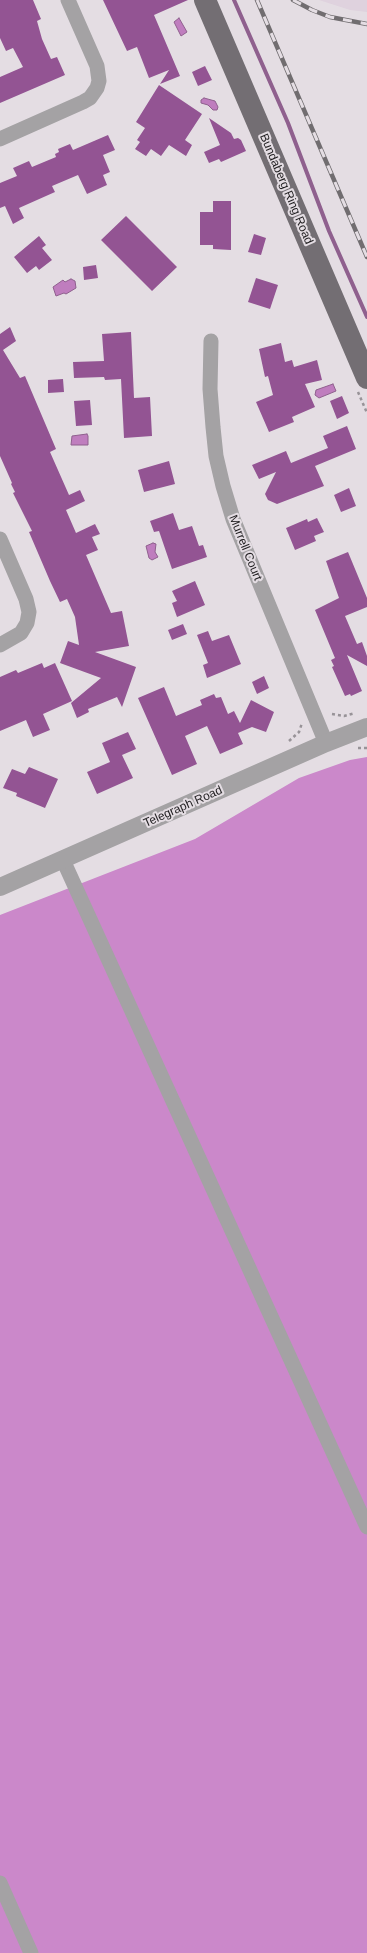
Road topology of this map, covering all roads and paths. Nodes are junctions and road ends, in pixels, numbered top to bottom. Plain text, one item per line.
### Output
1 (68, 0) edge
2 (205, 0) edge
3 (0, 139) edge
4 (211, 341) dead end
5 (367, 378) edge
6 (0, 539) edge
7 (0, 645) edge
8 (332, 714) dead end
9 (364, 720) edge
10 (305, 722) dead end
11 (287, 742) dead end
12 (326, 743) junction
13 (62, 860) junction
14 (0, 887) edge
15 (367, 1527) edge
16 (0, 1883) edge
17 (30, 1953) edge

1 - 3 street
2 - 5 main road, Bundaberg Ring Road
4 - 12 street, Murrell Court
6 - 7 street
8 - 9 path
9 - 12 street, Telegraph Road
10 - 11 path
12 - 13 street, Telegraph Road
13 - 14 street, Telegraph Road
13 - 15 street
16 - 17 street

